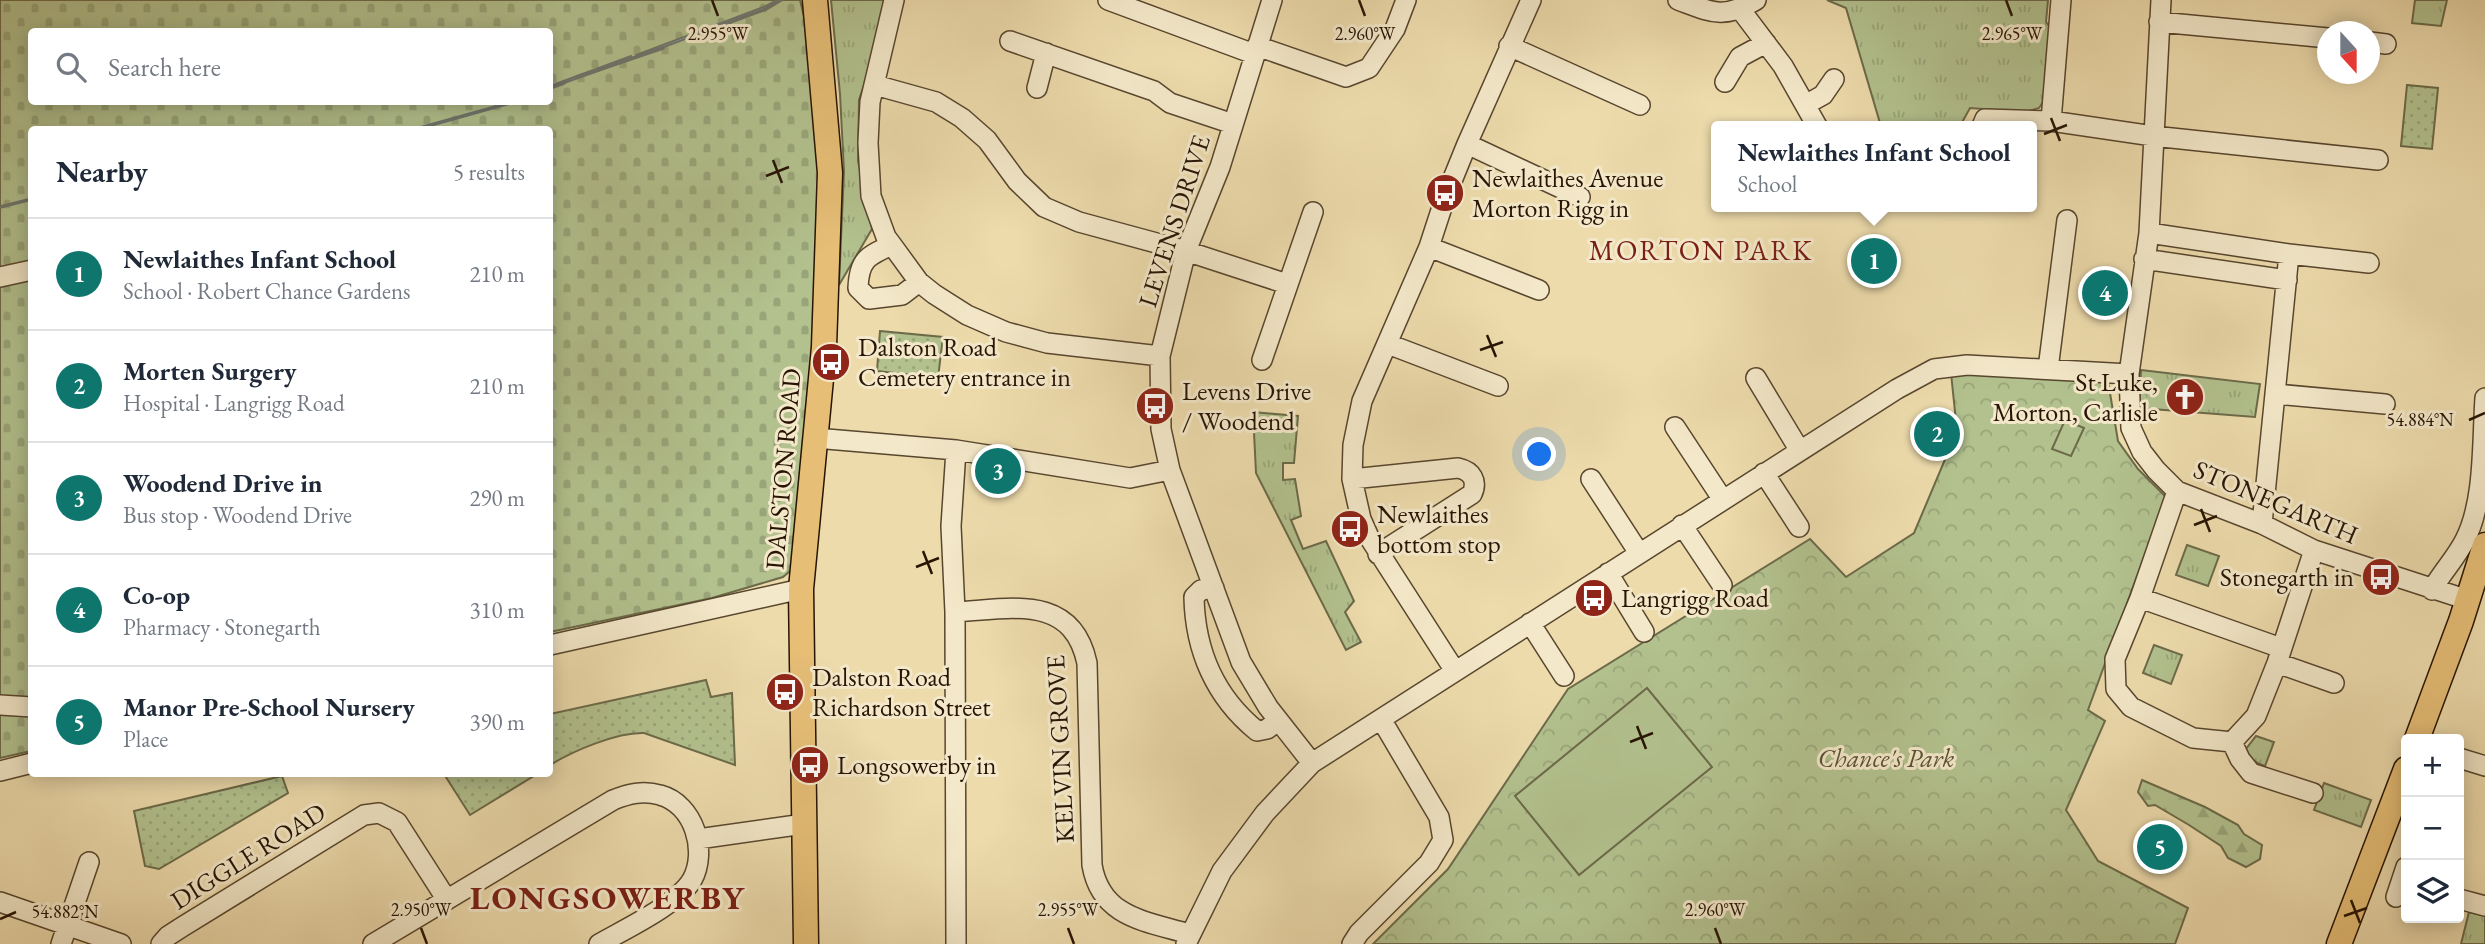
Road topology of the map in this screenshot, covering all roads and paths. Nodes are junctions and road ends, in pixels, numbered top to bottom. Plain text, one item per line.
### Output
1 (815, 0) edge
2 (894, 0) edge
3 (1108, 0) edge
4 (1272, 0) edge
5 (1406, 0) edge
6 (1531, 0) edge
7 (1678, 0) edge
8 (2061, 0) edge
9 (2161, 0) edge
10 (1748, 5) edge
11 (2159, 22) junction
12 (2317, 37) edge
13 (1010, 41) dead end
14 (1766, 43) junction
15 (1509, 46) junction
16 (1255, 50) junction
17 (1046, 53) junction
18 (1834, 79) dead end
19 (1725, 82) dead end
20 (875, 85) junction
21 (1037, 89) dead end
22 (1640, 105) dead end
23 (1805, 105) junction
24 (1814, 121) edge
25 (1984, 121) edge
26 (2050, 121) junction
27 (1233, 124) junction
28 (2153, 136) junction
29 (1467, 144) junction
30 (2378, 160) dead end
31 (1580, 197) dead end
32 (1313, 212) dead end
33 (2067, 220) dead end
34 (2149, 233) junction
35 (892, 245) junction
36 (1429, 247) junction
37 (1186, 251) junction
38 (2289, 254) junction
39 (2144, 259) junction
40 (2369, 263) dead end
41 (28, 271) edge
42 (0, 277) edge
43 (2287, 280) junction
44 (919, 282) junction
45 (1287, 284) junction
46 (1539, 290) dead end
47 (1388, 344) junction
48 (1160, 356) junction
49 (1262, 360) dead end
50 (2048, 369) junction
51 (2129, 374) junction
52 (1756, 378) dead end
53 (1498, 386) dead end
54 (2276, 394) junction
55 (2485, 398) edge
56 (2385, 404) dead end
57 (1675, 427) dead end
58 (815, 438) junction
59 (956, 450) junction
60 (1800, 451) junction
61 (1170, 470) junction
62 (1764, 473) junction
63 (1352, 479) junction
64 (1591, 479) dead end
65 (2177, 491) junction
66 (1723, 500) junction
67 (2262, 523) junction
68 (1682, 526) junction
69 (1799, 527) dead end
70 (2485, 545) edge
71 (2314, 550) junction
72 (1639, 553) junction
73 (1378, 554) junction
74 (1608, 573) junction
75 (1722, 585) dead end
76 (1214, 588) junction
77 (801, 589) junction
78 (2432, 590) junction
79 (2140, 598) junction
80 (2468, 600) junction
81 (955, 612) junction
82 (1530, 623) junction
83 (1644, 632) dead end
84 (553, 644) edge
85 (2279, 655) junction
86 (1455, 671) junction
87 (1564, 676) dead end
88 (2334, 683) dead end
89 (0, 705) edge
90 (28, 707) edge
91 (1381, 719) junction
92 (1278, 720) junction
93 (2419, 734) edge
94 (2232, 742) junction
95 (2464, 760) edge
96 (1312, 763) junction
97 (28, 765) edge
98 (2485, 766) edge
99 (0, 771) edge
100 (2401, 782) edge
101 (2313, 793) dead end
102 (804, 824) junction
103 (698, 839) junction
104 (89, 862) dead end
105 (447, 900) junction
106 (2464, 900) edge
107 (0, 902) edge
108 (2485, 906) edge
109 (64, 935) edge
110 (1187, 939) edge
111 (121, 944) edge
112 (161, 944) edge
113 (373, 944) edge
114 (599, 944) edge
115 (806, 944) edge
116 (956, 944) edge
117 (1352, 944) edge
118 (2339, 944) edge

1 - 58 main road, DALSTON ROAD
2 - 20 street
3 - 16 street
4 - 16 street, LEVENS DRIVE
5 - 16 street
6 - 15 street
7 - 10 street
8 - 26 street
9 - 11 street, STONEGARTH
10 - 14 street
11 - 12 street
11 - 28 street, STONEGARTH
13 - 17 street
14 - 19 street
14 - 23 street
15 - 22 street
15 - 29 street
16 - 27 street, LEVENS DRIVE
17 - 21 street
17 - 27 street
18 - 23 street
20 - 35 street
20 - 37 street
23 - 24 street
25 - 26 street
26 - 28 street
27 - 37 street, LEVENS DRIVE
28 - 30 street
28 - 34 street, STONEGARTH
29 - 31 street
29 - 36 street
32 - 45 street
33 - 50 street
34 - 38 street
34 - 39 street, STONEGARTH
35 - 44 street
35 - 44 street
36 - 46 street
36 - 47 street
37 - 45 street
37 - 48 street, LEVENS DRIVE
38 - 40 street
38 - 43 street
39 - 43 street
39 - 51 street, STONEGARTH
41 - 42 street
43 - 54 street
44 - 48 street
45 - 49 street
47 - 53 street
47 - 63 street
48 - 61 street, LEVENS DRIVE
50 - 51 street
50 - 60 street
51 - 65 street, STONEGARTH
52 - 60 street
54 - 56 street
54 - 67 street
55 - 78 street
57 - 66 street
58 - 59 street
58 - 77 main road, DALSTON ROAD
59 - 61 street
59 - 81 street
60 - 62 street
61 - 76 street, LEVENS DRIVE
62 - 66 street
62 - 69 street
63 - 73 street
63 - 73 street
64 - 72 street
65 - 67 street, STONEGARTH
65 - 79 street
66 - 68 street
67 - 71 street, STONEGARTH
68 - 72 street
68 - 75 street
70 - 80 main road
71 - 78 street, STONEGARTH
71 - 85 street
72 - 74 street
73 - 86 street
74 - 82 street
74 - 83 street
76 - 92 street, LEVENS DRIVE
76 - 92 street
77 - 84 street
77 - 102 main road, DALSTON ROAD
78 - 80 street, STONEGARTH
79 - 85 street
79 - 94 street
80 - 93 main road
81 - 110 street, KELVIN GROVE
81 - 116 street
82 - 86 street
82 - 87 street
85 - 88 street
85 - 94 street
86 - 91 street
89 - 90 street
91 - 96 street
91 - 117 street
92 - 96 street, LEVENS DRIVE
94 - 101 street
95 - 98 street
96 - 110 street
97 - 99 street
100 - 118 main road
102 - 103 street
102 - 115 main road, DALSTON ROAD
103 - 105 street
103 - 114 street
104 - 109 street
105 - 112 street, DIGGLE ROAD
105 - 113 street
106 - 108 street
107 - 109 street
109 - 111 street

